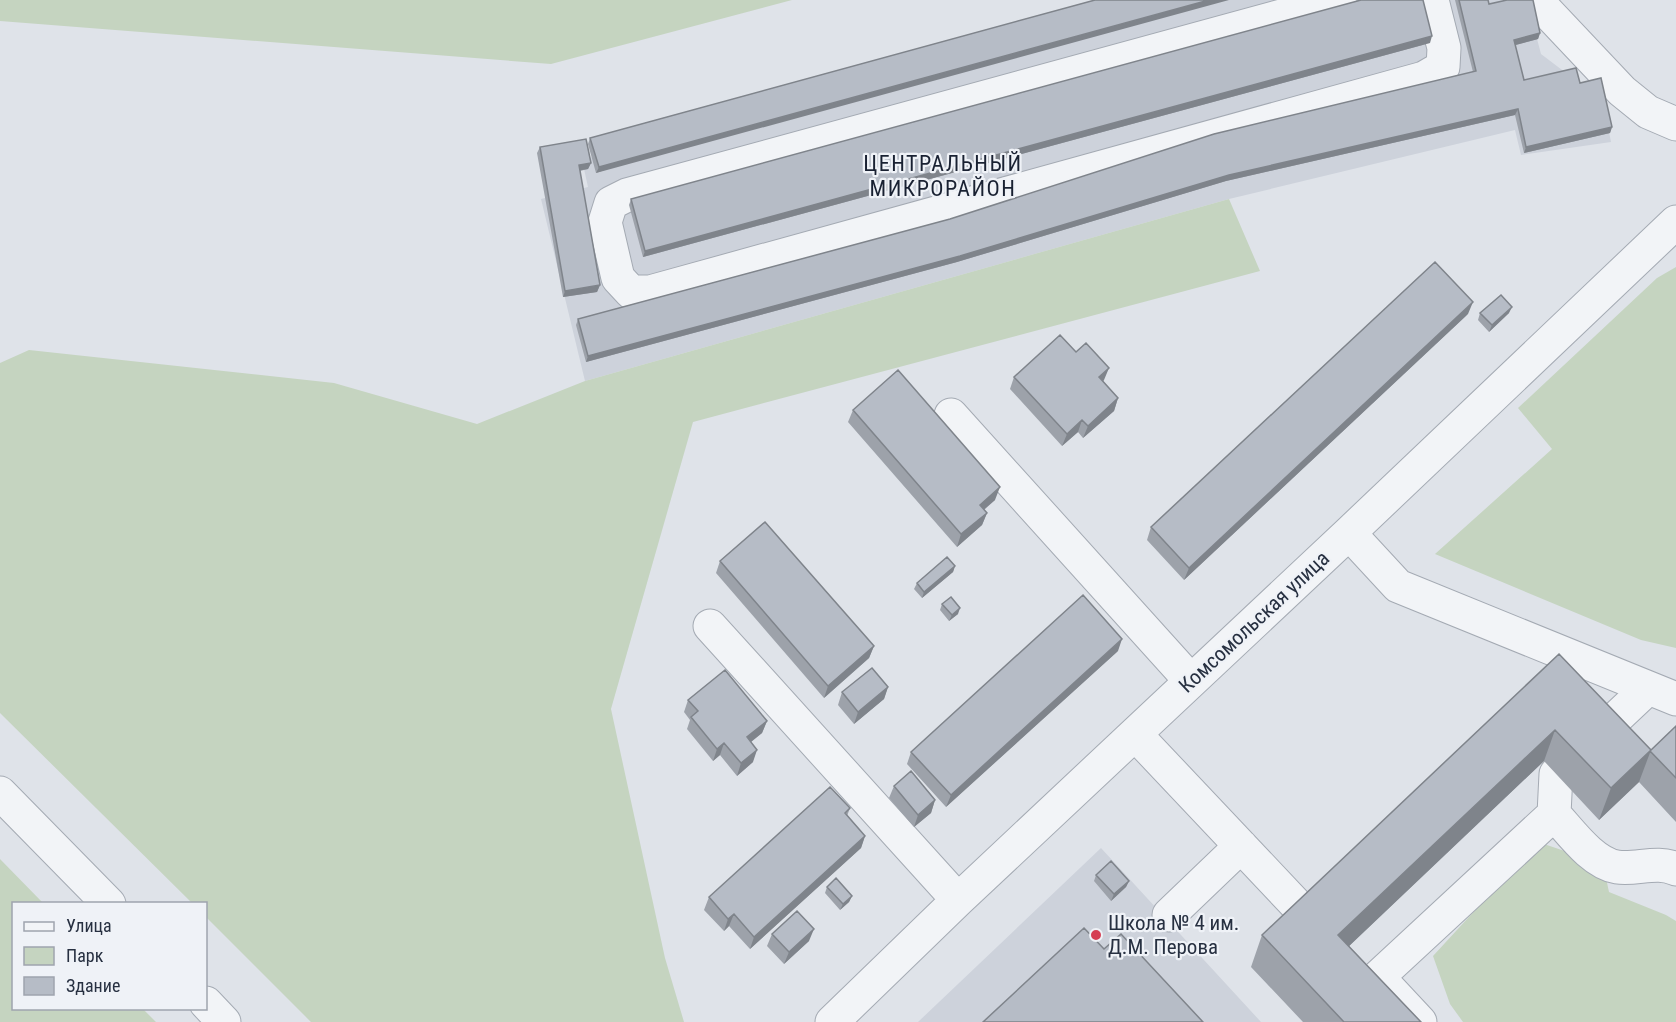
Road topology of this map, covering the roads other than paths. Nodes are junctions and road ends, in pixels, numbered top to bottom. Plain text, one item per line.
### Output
1 (1340, 0) edge
2 (1432, 0) edge
3 (1536, 0) edge
4 (1676, 124) edge
5 (1676, 222) edge
6 (951, 415) dead end
7 (1349, 533) junction
8 (710, 626) dead end
9 (1191, 681) junction
10 (1662, 694) edge
11 (1135, 734) junction
12 (1596, 737) edge
13 (1556, 774) dead end
14 (0, 793) edge
15 (1554, 814) junction
16 (1240, 846) junction
17 (1676, 869) edge
18 (958, 900) junction
19 (107, 902) edge
20 (1169, 915) dead end
21 (1306, 915) edge
22 (1351, 958) edge
23 (1378, 977) junction
24 (207, 1004) edge
25 (224, 1022) edge
26 (832, 1022) edge
27 (1420, 1022) edge

1 - 2 street
3 - 4 street
5 - 7 street, Комсомольская улица
6 - 9 street
7 - 9 street, Комсомольская улица
7 - 10 street
8 - 18 street
9 - 11 street, Комсомольская улица
10 - 12 street
11 - 16 street
11 - 18 street, Комсомольская улица
13 - 15 street
14 - 19 street
15 - 17 street
15 - 23 street
16 - 20 street
16 - 21 street
18 - 26 street, Комсомольская улица
22 - 23 street
23 - 27 street
24 - 25 street

